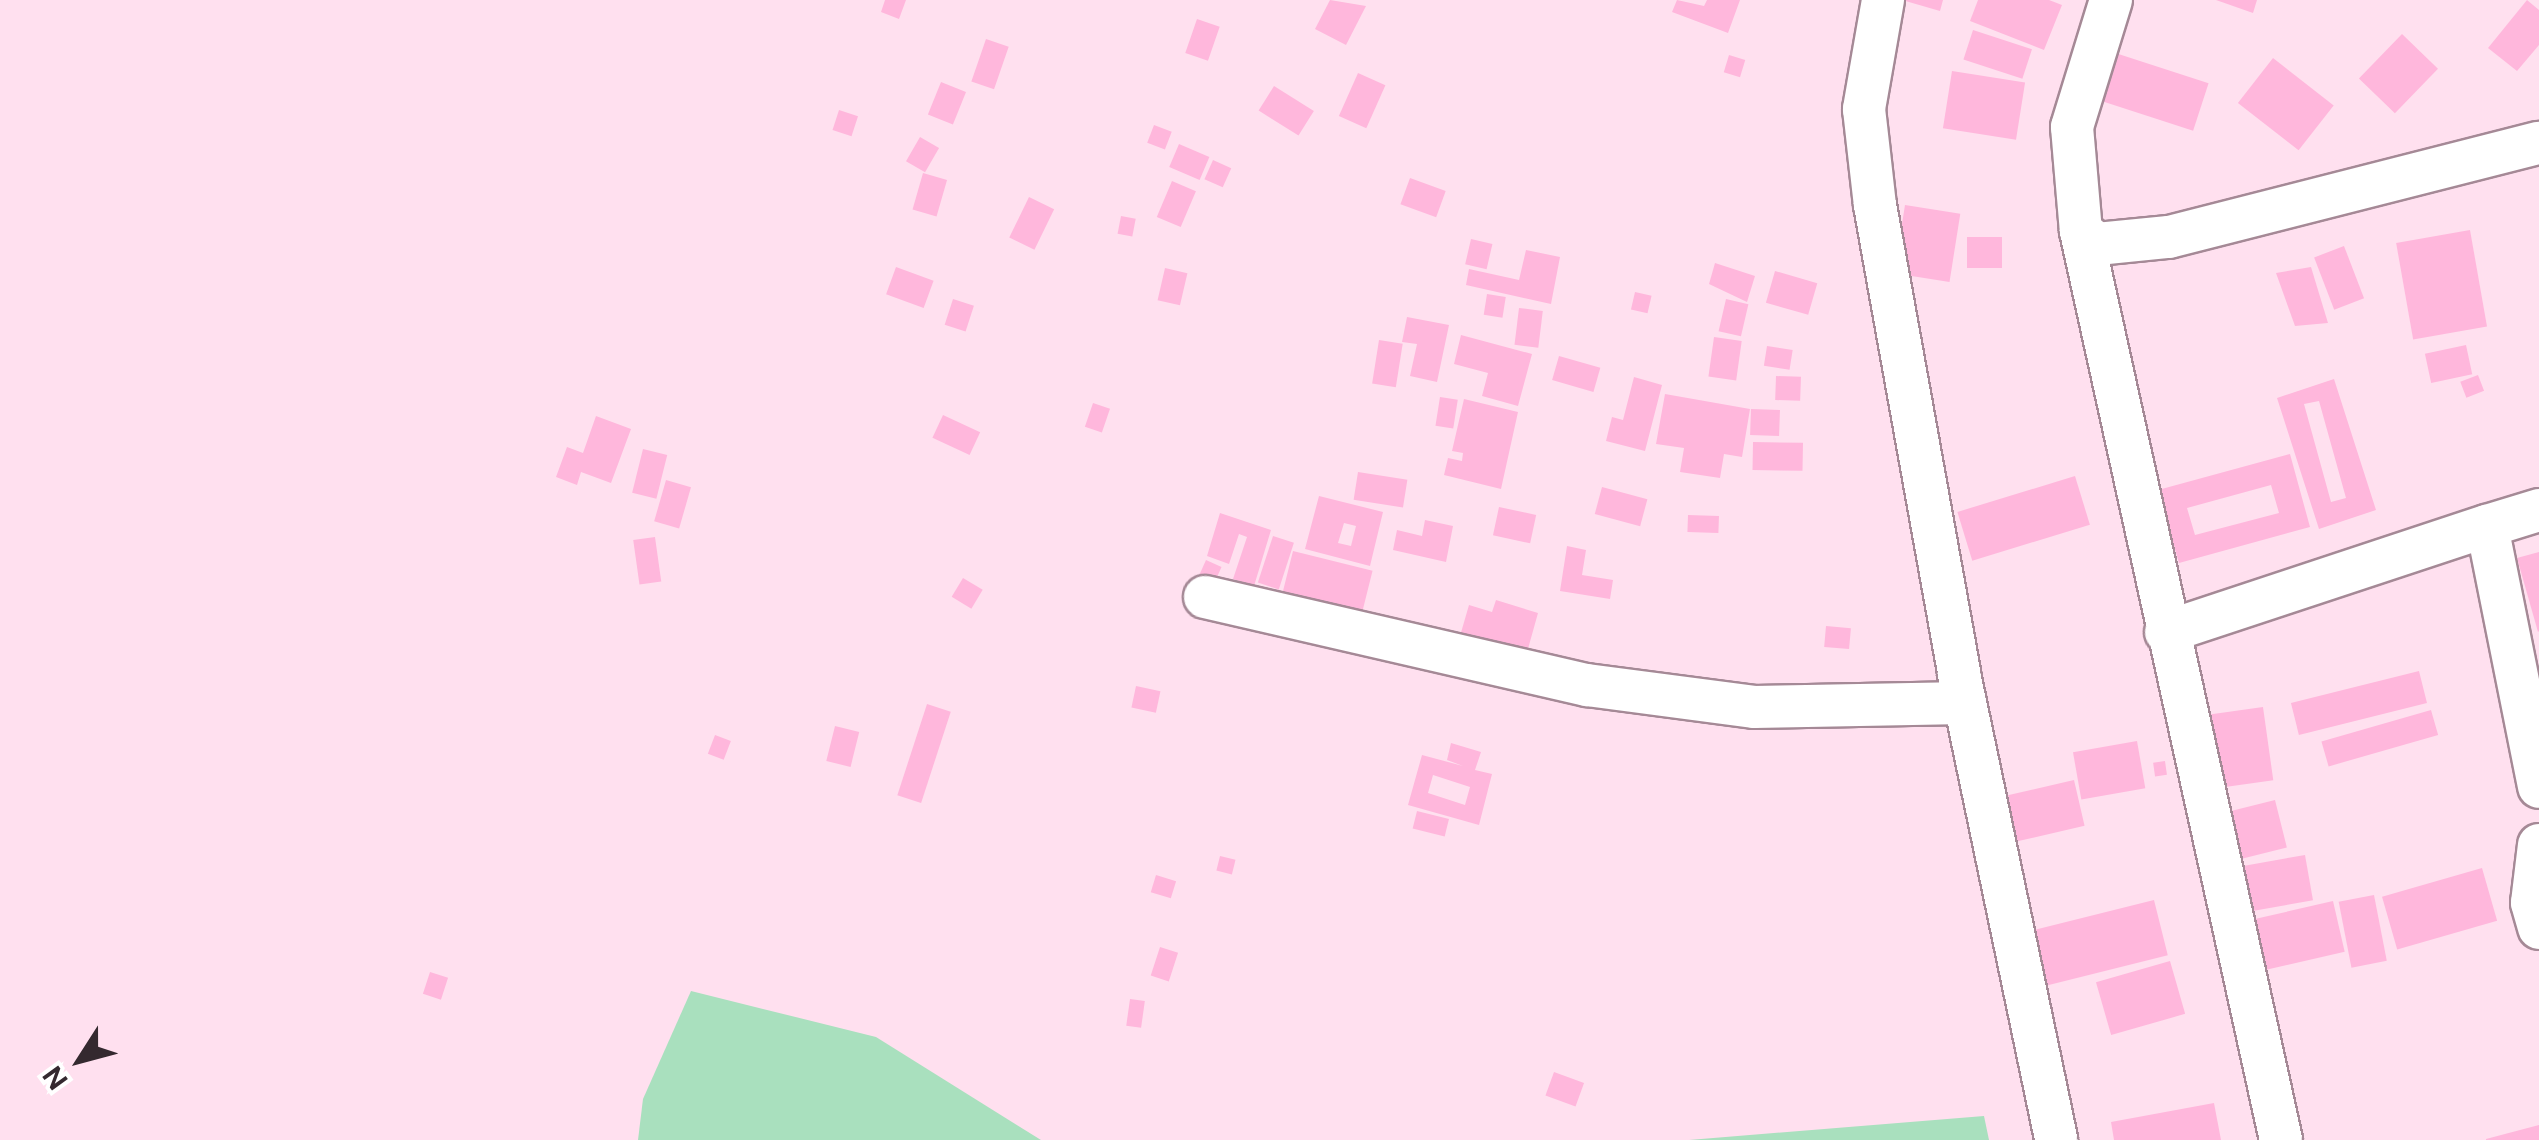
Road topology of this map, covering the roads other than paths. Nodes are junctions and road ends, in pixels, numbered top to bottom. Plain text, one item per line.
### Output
1 (1883, 0) edge
2 (2111, 0) edge
3 (2539, 143) edge
4 (2081, 232) junction
5 (2539, 510) edge
6 (2487, 526) junction
7 (1205, 597) dead end
8 (2166, 632) junction
9 (1965, 703) junction
10 (2539, 788) edge
11 (2539, 845) edge
12 (2537, 911) edge
13 (2056, 1140) edge
14 (2281, 1140) edge

1 - 9 street
2 - 4 street
3 - 4 street
4 - 8 street
5 - 6 street
6 - 8 street
6 - 10 street
7 - 9 street
8 - 14 street
9 - 13 street
11 - 12 street

